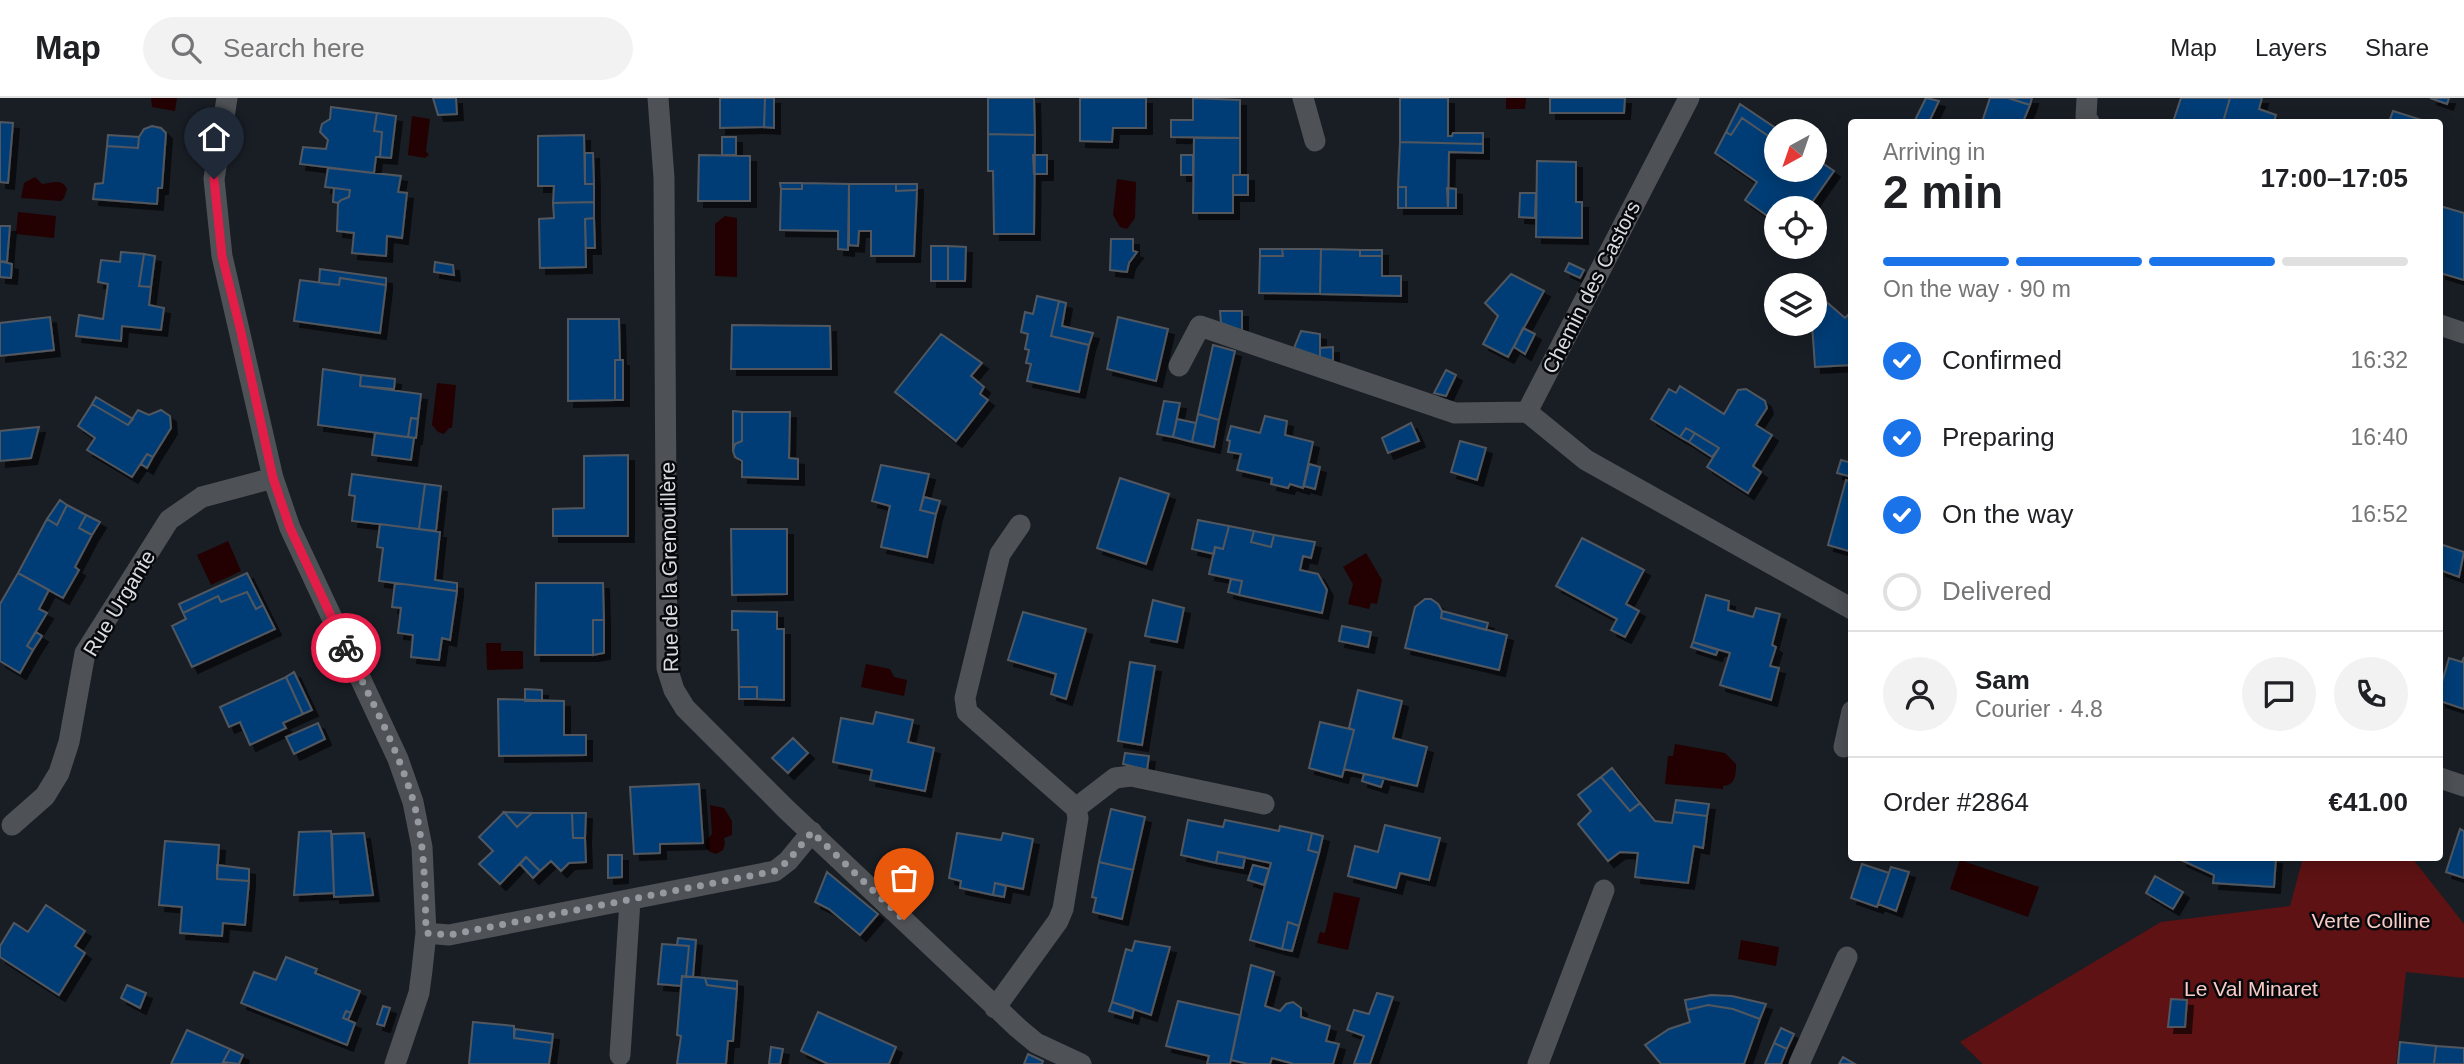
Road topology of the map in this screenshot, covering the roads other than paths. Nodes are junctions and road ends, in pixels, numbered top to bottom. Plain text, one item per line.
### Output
1 (227, 98) edge
2 (658, 98) edge
3 (1303, 98) edge
4 (1689, 98) edge
5 (2087, 98) edge
6 (2087, 119) edge
7 (1315, 141) dead end
8 (2443, 325) edge
9 (2464, 333) edge
10 (1179, 366) dead end
11 (1527, 412) junction
12 (273, 478) junction
13 (1020, 525) dead end
14 (1848, 607) edge
15 (1848, 727) edge
16 (1843, 747) dead end
17 (2443, 779) edge
18 (2464, 786) edge
19 (1265, 804) dead end
20 (1076, 808) junction
21 (12, 825) dead end
22 (812, 832) junction
23 (1604, 890) dead end
24 (630, 901) junction
25 (426, 933) junction
26 (1847, 957) dead end
27 (995, 1008) junction
28 (620, 1055) dead end
29 (396, 1064) edge
30 (1081, 1064) edge
31 (1538, 1064) edge
32 (1799, 1064) edge

1 - 12 street
2 - 22 street, Rue de la Grenouillère
3 - 7 street
4 - 11 street, Chemin des Castors
5 - 6 street
8 - 9 street
10 - 11 street
11 - 14 street
12 - 21 street, Rue Urgante
12 - 25 street
13 - 20 street
15 - 16 street
17 - 18 street
19 - 20 street
20 - 27 street
22 - 24 street
22 - 27 street, Rue de la Grenouillère
23 - 31 street
24 - 25 street
24 - 28 street
25 - 29 street
26 - 32 street
27 - 30 street, Rue de la Grenouillère

